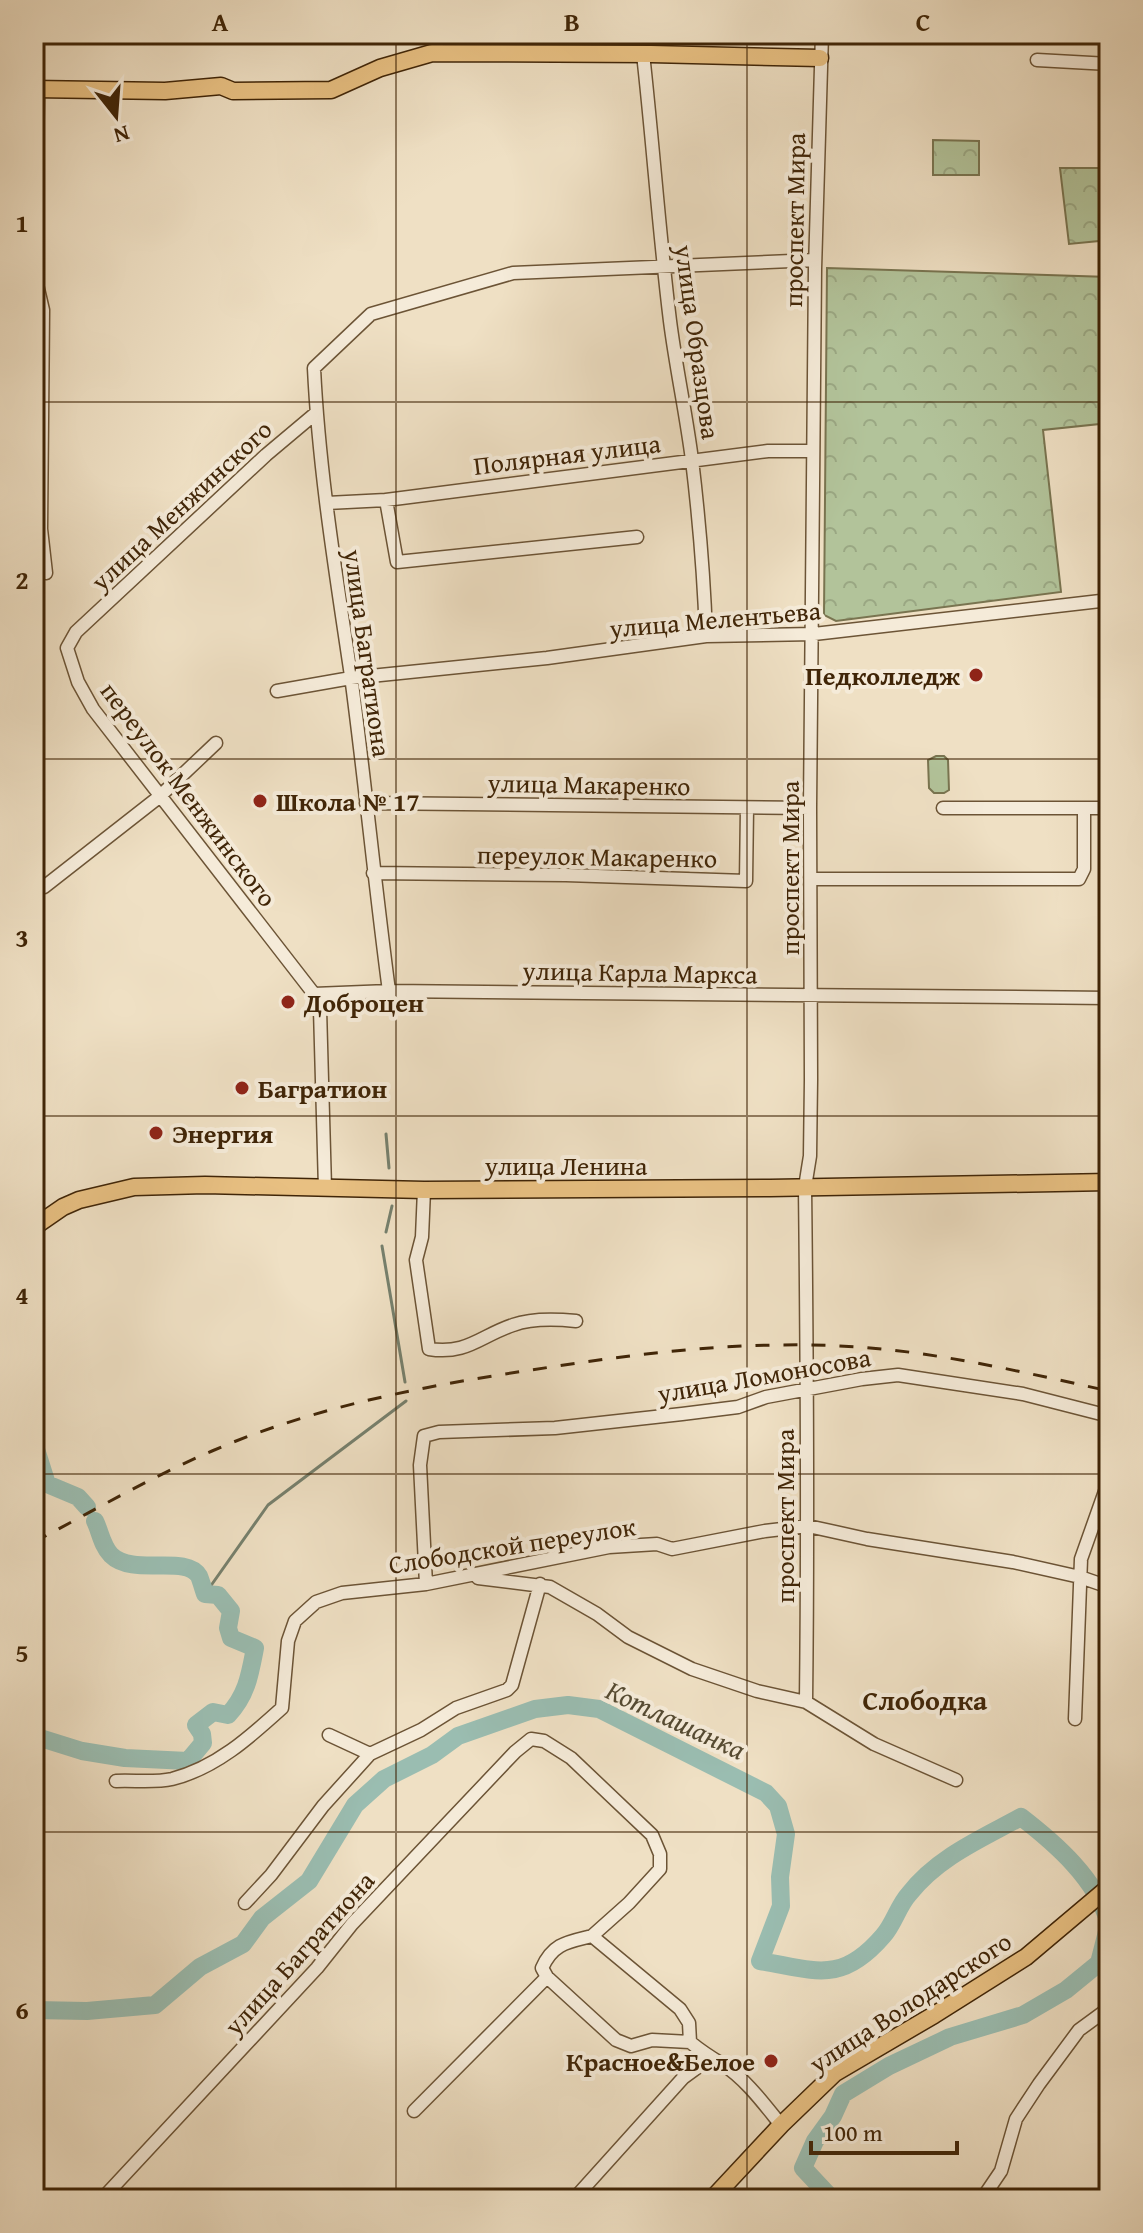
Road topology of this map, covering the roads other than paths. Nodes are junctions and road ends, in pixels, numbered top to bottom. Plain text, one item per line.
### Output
1 (822, 34) edge
2 (643, 54) junction
3 (820, 58) junction
4 (1037, 60) dead end
5 (1109, 64) edge
6 (36, 89) edge
7 (815, 260) junction
8 (663, 267) junction
9 (316, 413) junction
10 (813, 451) junction
11 (692, 461) junction
12 (386, 500) junction
13 (327, 503) junction
14 (637, 537) dead end
15 (46, 573) dead end
16 (1109, 600) edge
17 (76, 632) joint
18 (814, 634) junction
19 (706, 636) junction
20 (351, 678) junction
21 (277, 691) dead end
22 (216, 743) dead end
23 (159, 797) junction
24 (366, 803) junction
25 (747, 808) junction
26 (810, 808) junction
27 (943, 808) dead end
28 (1084, 808) junction
29 (1109, 808) edge
30 (373, 873) junction
31 (811, 879) junction
32 (44, 887) dead end
33 (389, 991) junction
34 (314, 994) junction
35 (811, 996) junction
36 (1109, 998) edge
37 (1109, 1182) edge
38 (805, 1187) junction
39 (325, 1188) junction
40 (424, 1190) junction
41 (34, 1227) edge
42 (576, 1321) dead end
43 (807, 1389) junction
44 (1109, 1416) edge
45 (1109, 1480) edge
46 (808, 1526) junction
47 (463, 1577) junction
48 (1080, 1577) junction
49 (426, 1584) junction
50 (540, 1584) junction
51 (1109, 1587) edge
52 (806, 1702) junction
53 (1075, 1719) dead end
54 (329, 1735) dead end
55 (370, 1754) junction
56 (956, 1780) dead end
57 (116, 1781) dead end
58 (1109, 1887) edge
59 (245, 1903) dead end
60 (592, 1936) junction
61 (547, 1977) junction
62 (1109, 2008) edge
63 (690, 2042) junction
64 (709, 2059) junction
65 (414, 2111) dead end
66 (781, 2125) junction
67 (34, 2190) edge
68 (716, 2197) edge
69 (47, 2199) edge
70 (102, 2199) edge
71 (574, 2199) edge
72 (982, 2199) edge

1 - 3 street, проспект Мира
2 - 3 main road
2 - 6 main road
2 - 8 street, улица Образцова
3 - 7 street, проспект Мира
4 - 5 street
6 - 15 street
7 - 8 street
7 - 10 street, проспект Мира
8 - 9 street, улица Багратиона
8 - 11 street, улица Образцова
9 - 13 street, улица Багратиона
9 - 17 street, улица Менжинского
10 - 11 street, Полярная улица
10 - 18 street, проспект Мира
11 - 12 street, Полярная улица
11 - 19 street, улица Образцова
12 - 13 street, Полярная улица
12 - 14 street
13 - 20 street, улица Багратиона
16 - 18 street, улица Мелентьева
17 - 23 street, переулок Менжинского
18 - 19 street, улица Мелентьева
18 - 26 street, проспект Мира
19 - 20 street, улица Мелентьева
20 - 21 street, улица Мелентьева
20 - 24 street, улица Багратиона
22 - 23 street
23 - 32 street
23 - 34 street, переулок Менжинского
24 - 25 street, улица Макаренко
24 - 30 street, улица Багратиона
25 - 26 street, улица Макаренко
25 - 30 street, переулок Макаренко
26 - 31 street, проспект Мира
27 - 28 street
28 - 29 street
28 - 31 street
30 - 33 street, улица Багратиона
31 - 35 street, проспект Мира
33 - 34 street, улица Карла Маркса
33 - 35 street, улица Карла Маркса
34 - 39 street
35 - 36 street, улица Карла Маркса
35 - 38 street, проспект Мира
37 - 38 main road, улица Ленина
38 - 40 main road, улица Ленина
38 - 43 street, проспект Мира
39 - 40 main road, улица Ленина
39 - 41 main road, улица Ленина
40 - 42 street
43 - 44 street, улица Ломоносова
43 - 46 street, проспект Мира
43 - 49 street, улица Ломоносова
45 - 48 street
46 - 47 street, Слободской переулок
46 - 48 street, Слободской переулок
46 - 52 street, проспект Мира
47 - 49 street, Слободской переулок
47 - 50 street
48 - 51 street, Слободской переулок
48 - 53 street
49 - 57 street, Слободской переулок
50 - 52 street
50 - 55 street
52 - 56 street
54 - 55 street
55 - 59 street
58 - 66 main road, улица Володарского
60 - 61 street
60 - 63 street
60 - 70 street, улица Багратиона
61 - 63 street
61 - 65 street
62 - 72 street
63 - 64 street
64 - 66 street
64 - 71 street
66 - 68 main road, улица Володарского
67 - 69 street

